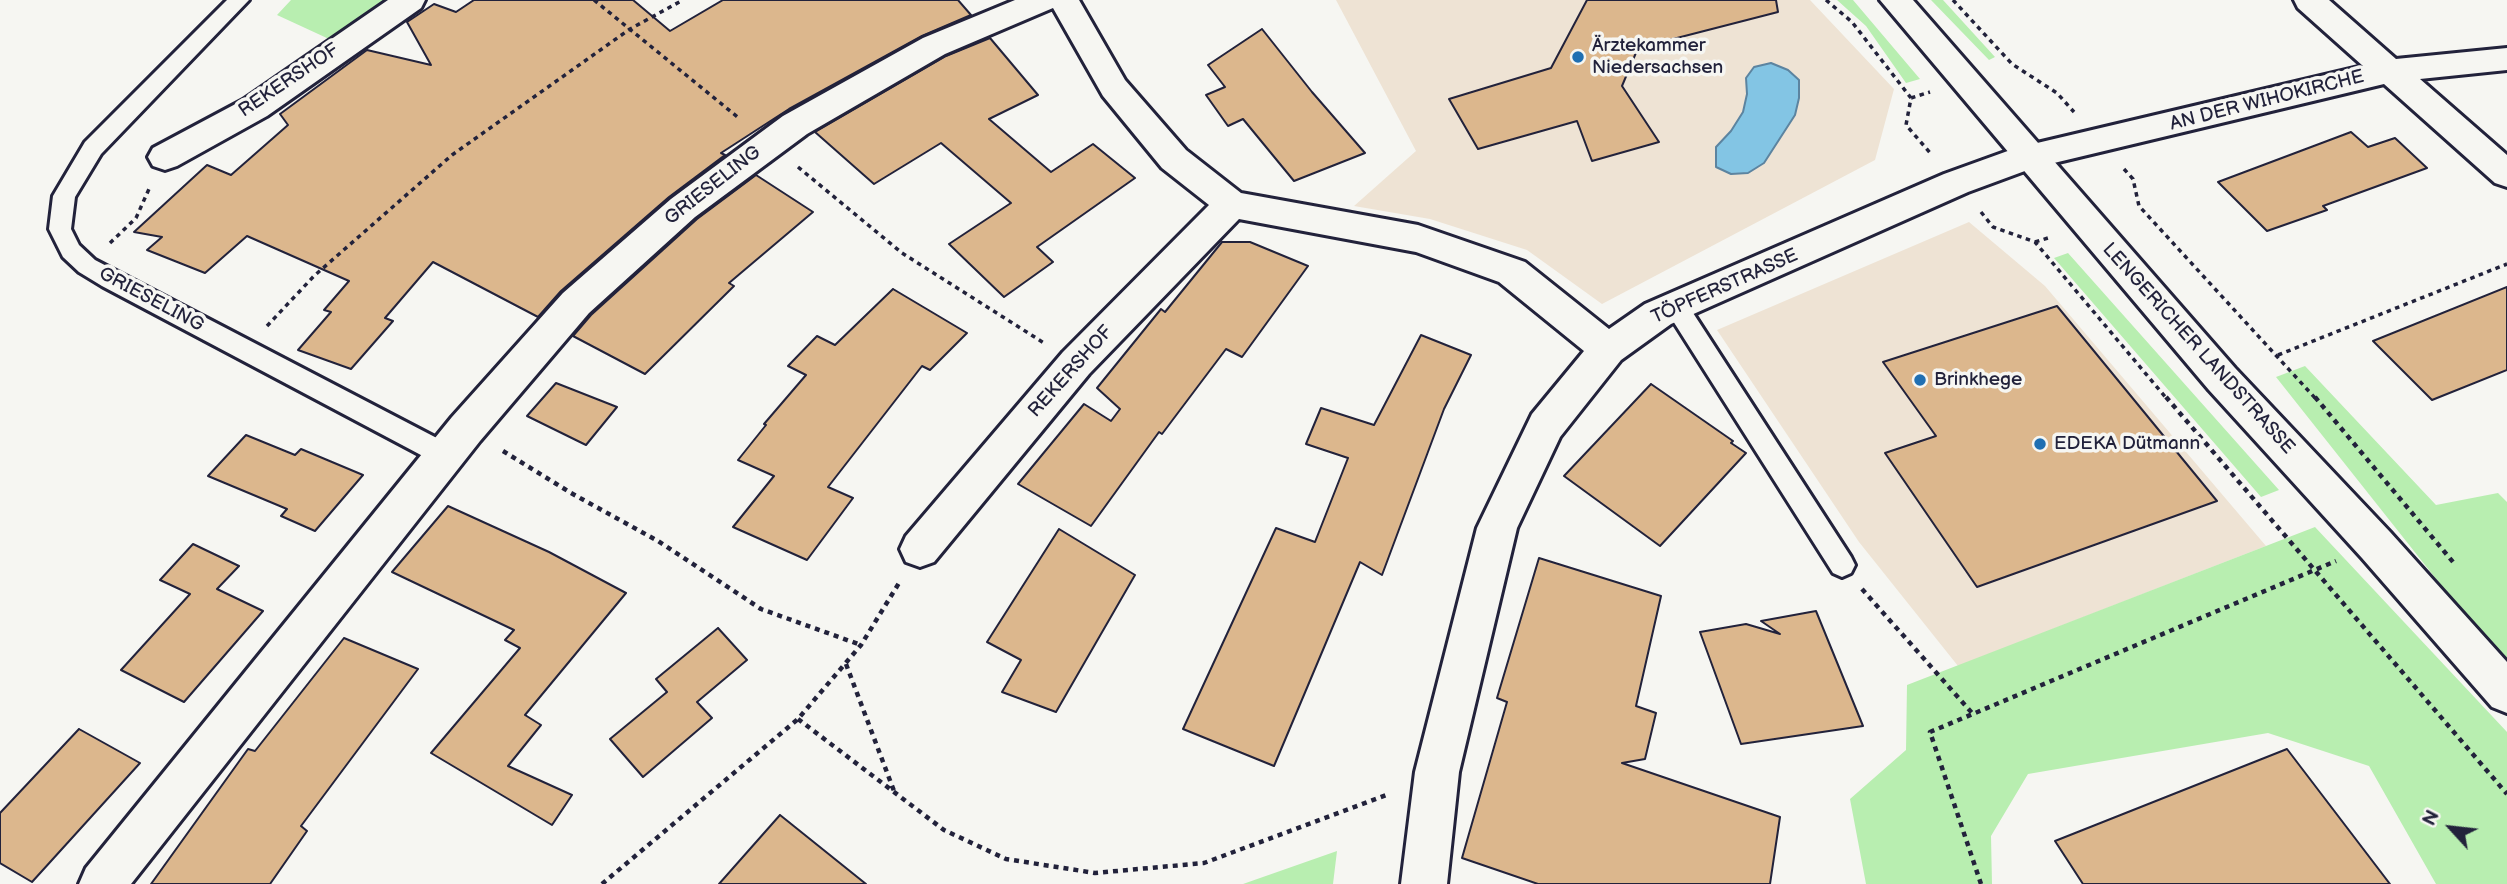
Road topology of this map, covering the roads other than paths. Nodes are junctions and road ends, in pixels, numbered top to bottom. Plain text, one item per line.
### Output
1 (239, 0) edge
2 (411, 0) edge
3 (1044, 0) edge
4 (1064, 0) edge
5 (1895, 0) edge
6 (2309, 0) edge
7 (2507, 59) edge
8 (2389, 71) junction
9 (2028, 156) junction
10 (165, 157) road end
11 (2507, 174) edge
12 (1232, 204) junction
13 (1676, 306) junction
14 (1608, 348) junction
15 (456, 442) junction
16 (920, 549) road end
17 (1842, 565) road end
18 (2507, 693) edge
19 (102, 884) edge
20 (1424, 884) edge

1 - 15 lane, GRIESELING
2 - 10 street, REKERSHOF
3 - 15 street, GRIESELING
4 - 12 street
5 - 9 street, LENGERICHER LANDSTRASSE
6 - 8 street
7 - 8 street, AN DER WIHOKIRCHE
8 - 9 street, AN DER WIHOKIRCHE
8 - 11 street
9 - 13 street, TÖPFERSTRASSE
9 - 18 street, LENGERICHER LANDSTRASSE
12 - 14 street
12 - 16 street, REKERSHOF
13 - 14 street, TÖPFERSTRASSE
13 - 17 lane
14 - 20 street, TÖPFERSTRASSE
15 - 19 street, GRIESELING

